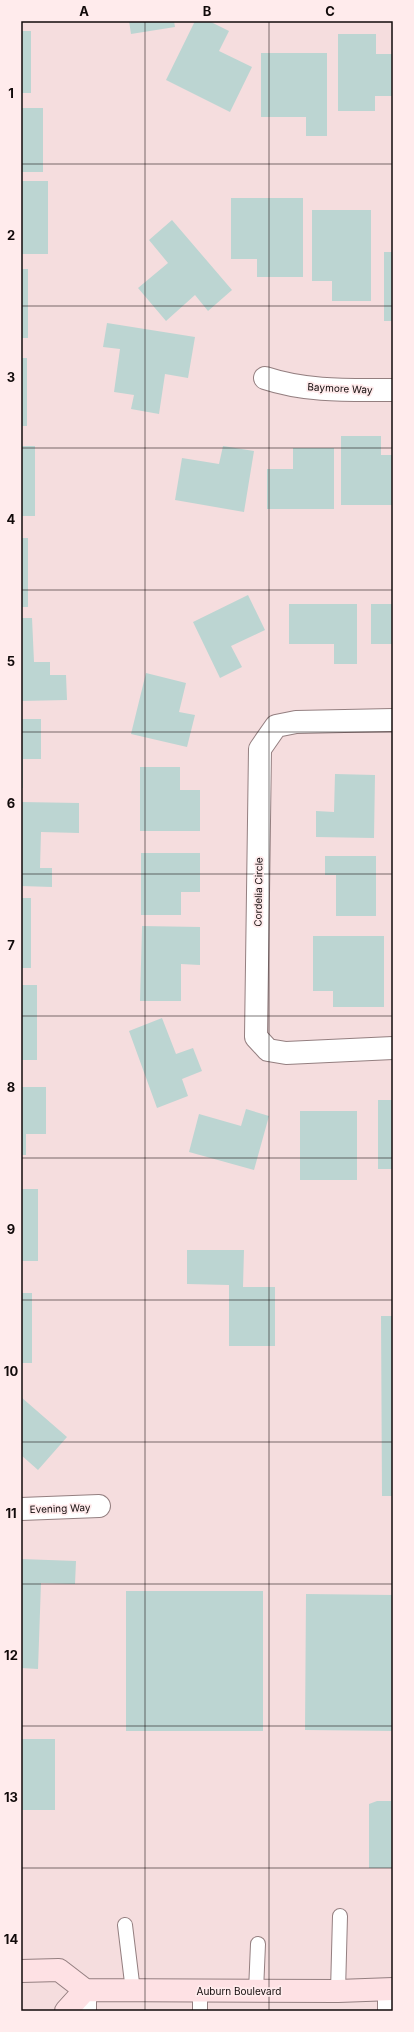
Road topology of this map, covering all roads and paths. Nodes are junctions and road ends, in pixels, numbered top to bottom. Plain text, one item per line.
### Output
1 (265, 378) dead end
2 (393, 390) edge
3 (393, 720) edge
4 (393, 1048) edge
5 (99, 1506) dead end
6 (21, 1509) edge
7 (340, 1916) dead end
8 (125, 1925) dead end
9 (258, 1944) dead end
10 (21, 1971) edge
11 (389, 1990) edge
12 (133, 1991) junction
13 (256, 1991) junction
14 (338, 1991) junction
15 (85, 2001) edge
16 (200, 2001) edge
17 (66, 2011) edge
18 (386, 2011) edge

1 - 2 street, Baymore Way
3 - 4 street, Cordelia Circle
5 - 6 street, Evening Way
7 - 14 lane
8 - 12 lane
9 - 13 lane
10 - 15 main road
11 - 14 main road, Auburn Boulevard
11 - 18 lane
12 - 15 main road, Auburn Boulevard
12 - 16 main road, Auburn Boulevard
13 - 14 main road, Auburn Boulevard
13 - 16 main road, Auburn Boulevard
15 - 17 main road

